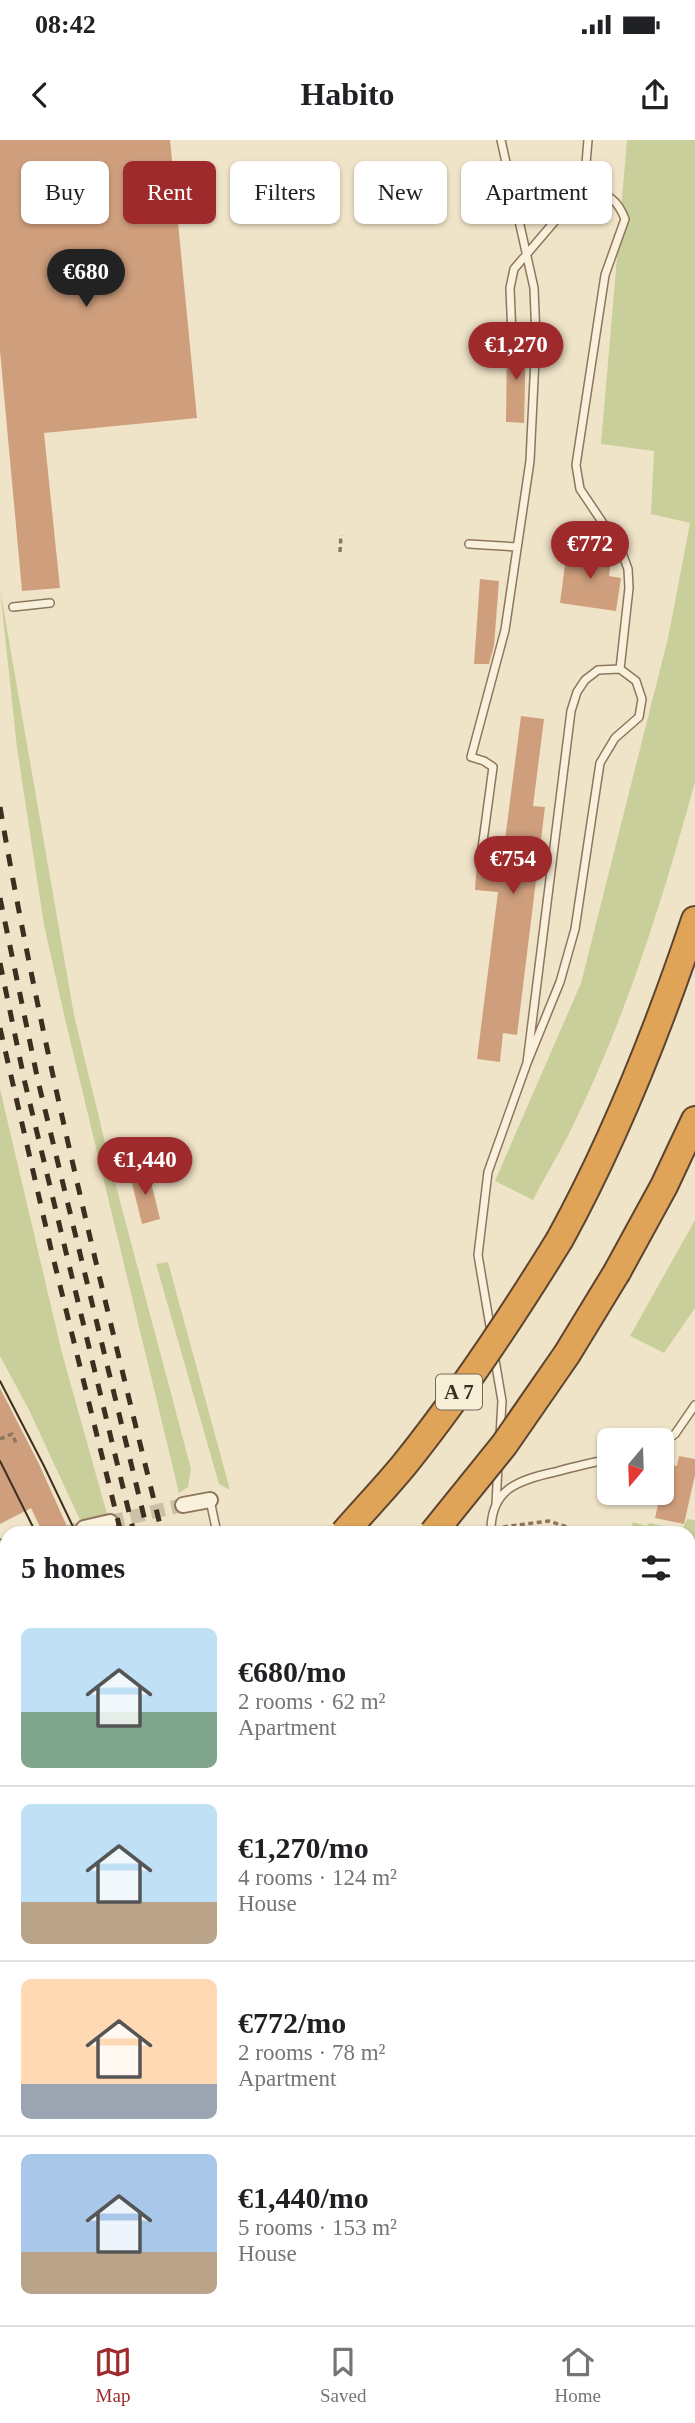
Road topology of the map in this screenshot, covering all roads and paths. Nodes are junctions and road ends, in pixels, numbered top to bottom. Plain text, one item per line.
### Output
1 (500, 140) edge
2 (588, 140) edge
3 (586, 161) edge
4 (612, 198) edge
5 (552, 224) edge
6 (525, 256) junction
7 (512, 337) dead end
8 (341, 535) dead end
9 (468, 544) dead end
10 (516, 547) junction
11 (340, 552) dead end
12 (50, 603) dead end
13 (13, 607) dead end
14 (620, 669) junction
15 (481, 856) dead end
16 (695, 920) edge
17 (527, 1063) junction
18 (695, 1120) edge
19 (694, 1408) edge
20 (674, 1435) edge
21 (0, 1439) edge
22 (17, 1445) dead end
23 (597, 1462) edge
24 (210, 1500) joint
25 (183, 1505) tunnel mouth
26 (496, 1505) junction
27 (110, 1522) tunnel mouth
28 (92, 1526) edge
29 (216, 1526) edge
30 (350, 1526) edge
31 (439, 1526) edge
32 (492, 1526) edge
33 (520, 1526) edge
34 (564, 1526) edge

1 - 6 lane
2 - 3 lane
4 - 14 lane
5 - 6 lane
6 - 7 lane
6 - 10 lane
8 - 11 path
9 - 10 lane
10 - 15 lane
12 - 13 lane
14 - 17 lane
14 - 17 lane
16 - 30 highway, A 7, bridge
17 - 26 lane
18 - 31 highway, bridge
19 - 20 lane
21 - 22 path
23 - 26 lane
24 - 25 street
24 - 29 lane
26 - 32 lane
27 - 28 street
33 - 34 path

